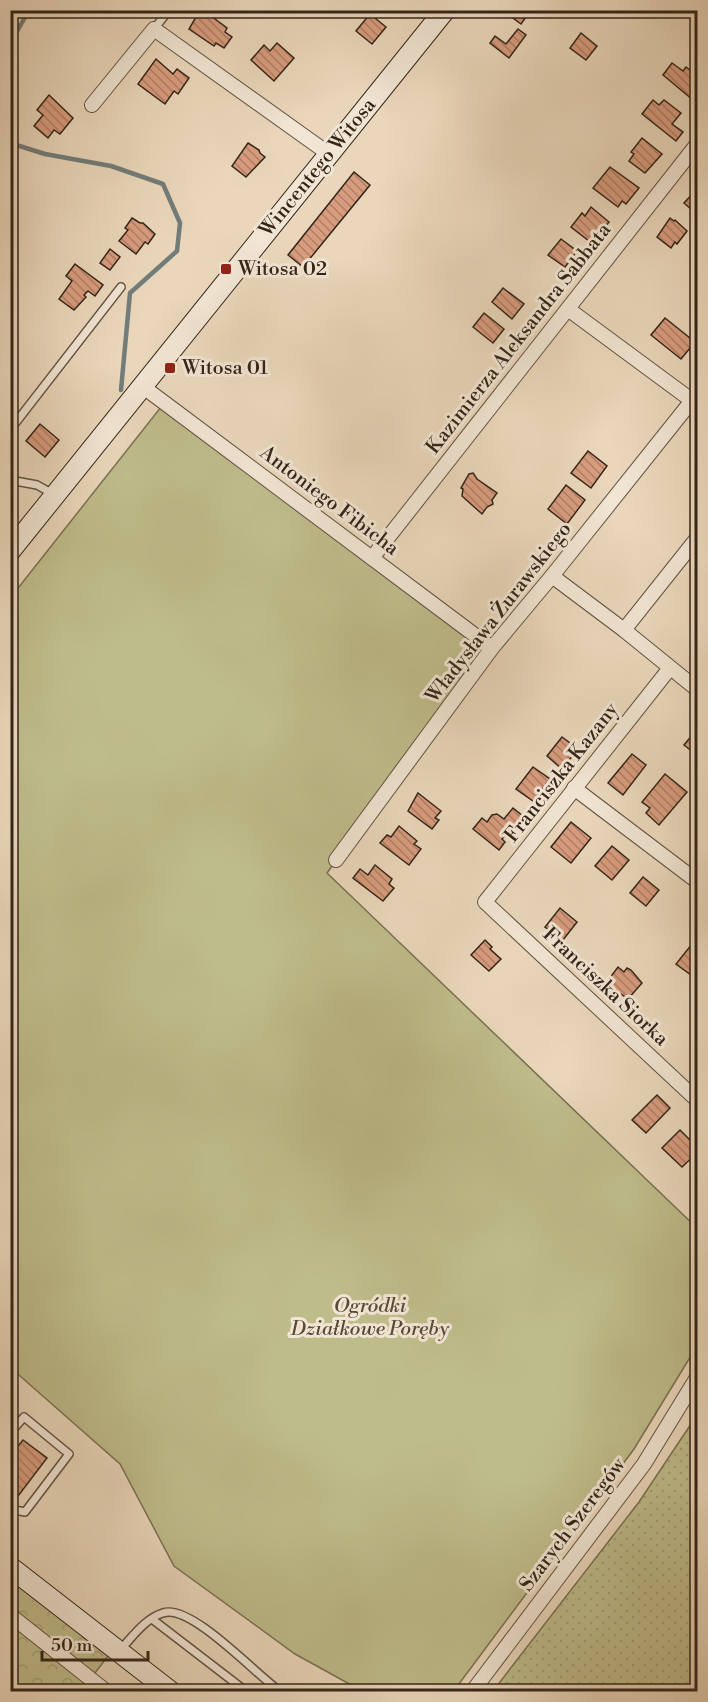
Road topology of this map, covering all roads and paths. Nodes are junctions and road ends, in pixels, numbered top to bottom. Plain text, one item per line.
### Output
1 (169, 10) edge
2 (445, 10) edge
3 (154, 28) junction
4 (92, 105) dead end
5 (698, 143) edge
6 (329, 154) junction
7 (121, 286) dead end
8 (568, 309) junction
9 (142, 386) junction
10 (696, 400) edge
11 (10, 430) edge
12 (10, 480) edge
13 (55, 495) junction
14 (698, 537) edge
15 (10, 551) edge
16 (372, 558) junction
17 (552, 576) junction
18 (624, 630) junction
19 (492, 648) junction
20 (670, 668) junction
21 (698, 690) edge
22 (574, 788) junction
23 (336, 860) dead end
24 (698, 882) edge
25 (485, 902) joint
26 (698, 1101) edge
27 (698, 1376) edge
28 (10, 1433) edge
29 (10, 1509) edge
30 (10, 1567) edge
31 (10, 1615) edge
32 (152, 1618) junction
33 (119, 1651) junction
34 (104, 1690) edge
35 (171, 1692) edge
36 (247, 1692) edge
37 (281, 1692) edge
38 (472, 1692) edge

1 - 3 lane
2 - 6 street, Wincentego Witosa
3 - 4 street
3 - 6 street
5 - 8 street, Kazimierza Aleksandra Sabbata
6 - 9 street, Wincentego Witosa
7 - 11 lane
8 - 10 street
8 - 16 street, Kazimierza Aleksandra Sabbata
9 - 13 street, Wincentego Witosa
9 - 16 street, Antoniego Fibicha
10 - 17 street, Władysława Żurawskiego
12 - 13 lane
13 - 15 street, Wincentego Witosa
14 - 18 street
16 - 19 street, Antoniego Fibicha
17 - 18 street
17 - 19 street, Władysława Żurawskiego
18 - 20 street
19 - 23 street, Władysława Żurawskiego
20 - 21 street
20 - 22 street, Franciszka Kazany
22 - 24 street
22 - 25 street, Franciszka Kazany
25 - 26 street, Franciszka Siorka
27 - 38 street, Szarych Szeregów
28 - 29 lane
30 - 33 street
31 - 34 street
32 - 33 lane
32 - 36 lane
32 - 37 lane
33 - 35 street

